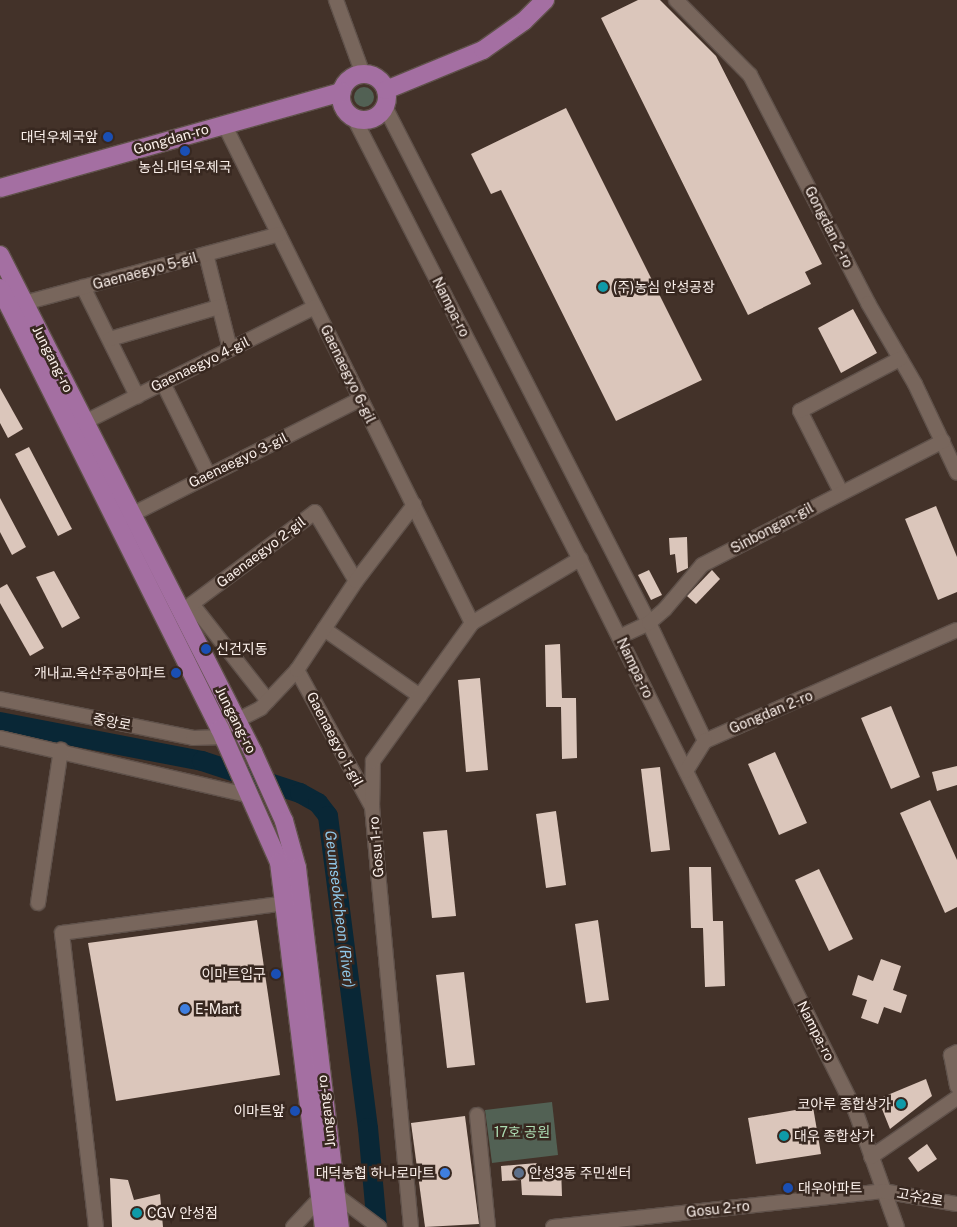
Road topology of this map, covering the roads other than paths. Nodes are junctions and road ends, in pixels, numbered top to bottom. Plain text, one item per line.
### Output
1 (336, 0) edge
2 (545, 0) edge
3 (676, 0) edge
4 (363, 74) junction
5 (386, 90) junction
6 (342, 92) junction
7 (385, 107) junction
8 (354, 118) junction
9 (224, 124) junction
10 (0, 188) edge
11 (278, 234) junction
12 (206, 254) junction
13 (0, 255) edge
14 (84, 287) junction
15 (0, 288) edge
16 (24, 303) junction
17 (219, 307) junction
18 (315, 307) junction
19 (110, 339) junction
20 (230, 349) junction
21 (900, 359) junction
22 (163, 383) junction
23 (137, 396) junction
24 (361, 399) junction
25 (85, 422) junction
26 (943, 441) junction
27 (957, 473) edge
28 (208, 474) junction
29 (841, 492) junction
30 (414, 505) junction
31 (124, 518) junction
32 (580, 559) junction
33 (356, 581) junction
34 (186, 608) junction
35 (649, 622) junction
36 (472, 623) junction
37 (324, 629) junction
38 (957, 630) edge
39 (619, 637) junction
40 (297, 670) junction
41 (420, 696) junction
42 (0, 699) edge
43 (268, 701) junction
44 (227, 729) junction
45 (0, 738) edge
46 (705, 741) junction
47 (61, 750) junction
48 (686, 771) junction
49 (251, 796) junction
50 (372, 808) junction
51 (38, 903) dead end
52 (286, 903) junction
53 (957, 1052) edge
54 (957, 1086) edge
55 (957, 1098) edge
56 (477, 1115) dead end
57 (871, 1157) junction
58 (883, 1191) junction
59 (336, 1199) junction
60 (957, 1204) edge
61 (96, 1227) edge
62 (293, 1227) edge
63 (324, 1227) edge
64 (340, 1227) edge
65 (379, 1227) edge
66 (411, 1227) edge
67 (488, 1227) edge
68 (553, 1227) edge
69 (896, 1227) edge

1 - 4 street
2 - 5 main road
3 - 21 street, Gongdan 2-ro
4 - 5 main road
4 - 6 main road
5 - 7 main road
6 - 8 main road
6 - 9 main road, Gongdan-ro
7 - 8 main road
7 - 35 street
8 - 32 street, Nampa-ro
9 - 10 main road, Gongdan-ro
9 - 11 street, Gaenaegyo 6-gil
11 - 12 street, Gaenaegyo 5-gil
11 - 18 street, Gaenaegyo 6-gil
12 - 14 street, Gaenaegyo 5-gil
12 - 17 street, Gaenaegyo 5-gil
13 - 16 main road, Jungang-ro
14 - 16 street, Gaenaegyo 5-gil
14 - 19 street, Gaenaegyo 5-gil
15 - 31 main road, Jungang-ro
16 - 25 main road, Jungang-ro
17 - 19 street
17 - 20 street, Gaenaegyo 5-gil
18 - 20 street, Gaenaegyo 4-gil
18 - 24 street, Gaenaegyo 6-gil
19 - 23 street, Gaenaegyo 5-gil
20 - 22 street, Gaenaegyo 4-gil
21 - 26 street, Gongdan 2-ro
21 - 29 street
22 - 23 street, Gaenaegyo 4-gil
22 - 28 street
23 - 25 street, Gaenaegyo 4-gil
24 - 28 street, Gaenaegyo 3-gil
24 - 30 street, Gaenaegyo 6-gil
25 - 31 main road, Jungang-ro
26 - 27 street, Gongdan 2-ro
26 - 29 street, Sinbongan-gil
28 - 31 street, Gaenaegyo 3-gil
29 - 35 street, Sinbongan-gil
30 - 33 street
30 - 36 street, Gaenaegyo 6-gil
31 - 34 main road, Jungang-ro
31 - 44 main road, Jungang-ro
32 - 36 street, Gosu 1-ro
32 - 39 street, Nampa-ro
33 - 34 street, Gaenaegyo 2-gil
33 - 37 street
34 - 43 street
34 - 44 main road, Jungang-ro
35 - 39 street, Sinbongan-gil
35 - 46 street
36 - 41 street, Gosu 1-ro
37 - 40 street
37 - 41 street
38 - 46 street, Gongdan 2-ro
39 - 48 street, Nampa-ro
40 - 43 street
40 - 50 street, Gaenaegyo 1-gil
41 - 50 street, Gosu 1-ro
42 - 44 street, 중앙로
43 - 44 street
44 - 49 main road, Jungang-ro
44 - 59 main road, Jungang-ro
45 - 47 street
46 - 48 street
47 - 49 street
47 - 51 street
48 - 57 street, Nampa-ro
49 - 52 main road, Jungang-ro
50 - 66 street, Gosu 1-ro
52 - 59 main road, Jungang-ro
52 - 61 street
53 - 54 street
55 - 57 street
56 - 67 street
57 - 58 street, Nampa-ro
58 - 60 street, 고수2로
58 - 68 street, Gosu 2-ro
58 - 69 street, Nampa-ro
59 - 62 street
59 - 63 main road, Jungang-ro
59 - 64 main road, Jungang-ro
59 - 65 street

